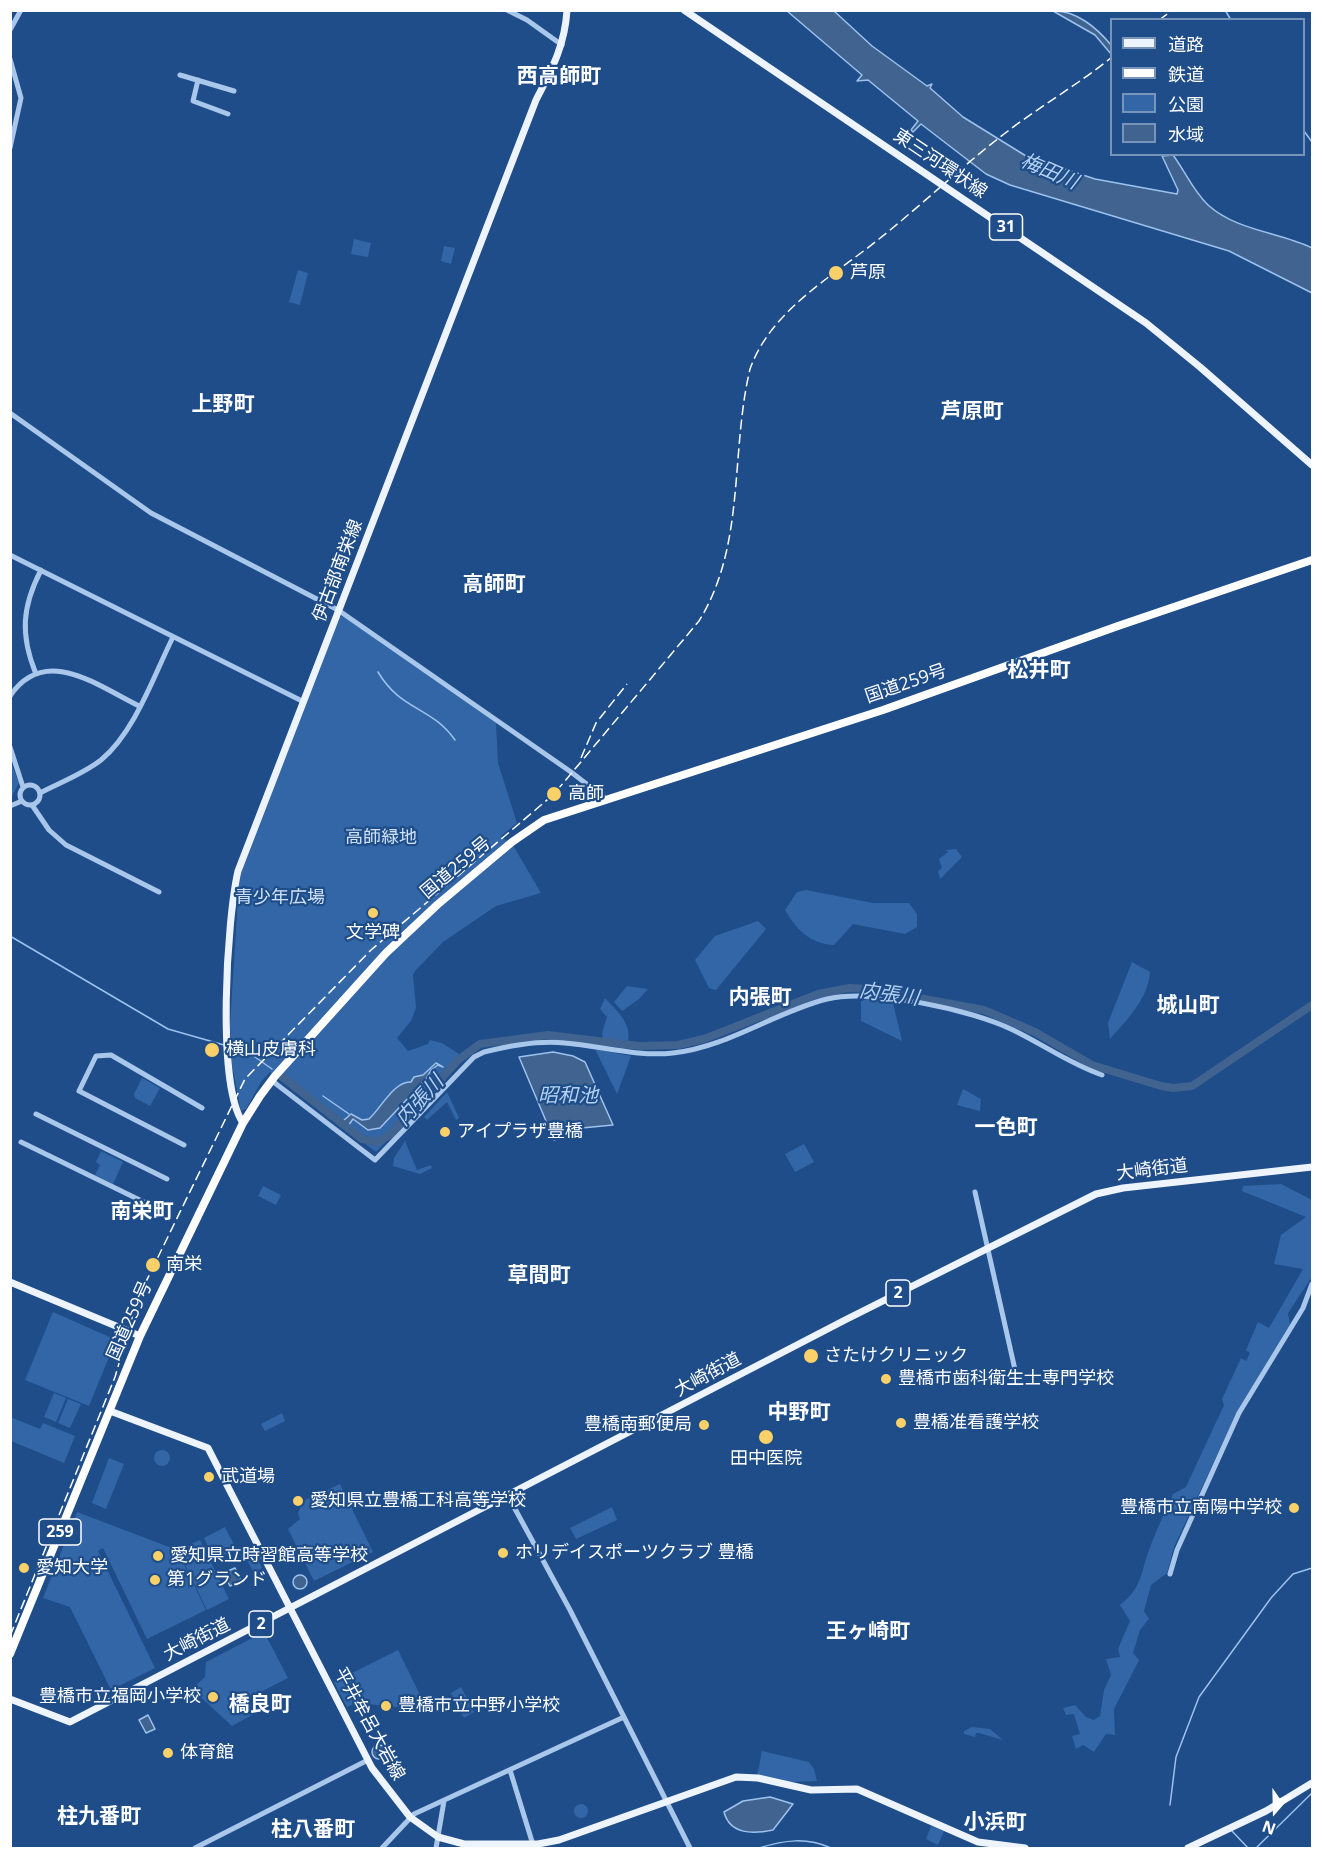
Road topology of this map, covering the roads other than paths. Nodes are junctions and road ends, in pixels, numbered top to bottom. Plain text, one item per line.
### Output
1 (21, 10) edge
2 (507, 10) edge
3 (567, 10) edge
4 (684, 10) edge
5 (10, 30) edge
6 (562, 45) junction
7 (10, 59) edge
8 (180, 75) dead end
9 (198, 80) junction
10 (234, 91) dead end
11 (228, 114) dead end
12 (10, 148) edge
13 (10, 413) edge
14 (1312, 465) edge
15 (10, 555) edge
16 (1312, 560) edge
17 (40, 570) junction
18 (339, 610) junction
19 (173, 637) junction
20 (36, 674) junction
21 (10, 696) edge
22 (304, 702) junction
23 (139, 706) junction
24 (10, 747) edge
25 (26, 786) junction
26 (39, 791) junction
27 (21, 799) junction
28 (606, 799) junction
29 (10, 804) edge
30 (35, 804) junction
31 (159, 892) dead end
32 (1102, 1075) dead end
33 (271, 1080) junction
34 (202, 1108) dead end
35 (36, 1114) dead end
36 (243, 1123) junction
37 (21, 1142) dead end
38 (184, 1145) dead end
39 (1312, 1167) edge
40 (167, 1179) dead end
41 (975, 1192) dead end
42 (154, 1207) dead end
43 (987, 1248) junction
44 (10, 1282) edge
45 (1312, 1284) edge
46 (140, 1336) junction
47 (1018, 1383) dead end
48 (110, 1411) junction
49 (508, 1496) junction
50 (1170, 1574) dead end
51 (291, 1608) junction
52 (10, 1654) edge
53 (10, 1699) edge
54 (624, 1717) junction
55 (368, 1761) junction
56 (510, 1770) junction
57 (1312, 1783) edge
58 (444, 1801) junction
59 (666, 1801) junction
60 (410, 1817) junction
61 (438, 1837) junction
62 (533, 1846) edge
63 (195, 1848) edge
64 (382, 1848) edge
65 (436, 1848) edge
66 (690, 1848) edge
67 (1025, 1848) edge
68 (1188, 1848) edge

1 - 5 street
2 - 6 street
3 - 6 main road
4 - 14 main road, 東三河環状線 / 31
6 - 18 main road, 伊古部南栄線
7 - 12 street
8 - 9 street
9 - 10 street
9 - 11 street
13 - 18 street
15 - 17 street
16 - 28 highway, 国道259号 / 259
17 - 19 street
17 - 20 street
18 - 22 main road, 伊古部南栄線
18 - 28 street
19 - 22 street
19 - 23 street
20 - 21 street
20 - 23 street
22 - 36 main road, 伊古部南栄線
23 - 26 street
24 - 25 street
25 - 26 street
25 - 27 street
26 - 30 street
27 - 29 street
27 - 30 street
28 - 33 highway, 国道259号 / 259
30 - 31 street
32 - 33 street
33 - 36 highway, 国道259号 / 259
34 - 38 street
35 - 40 street
36 - 46 highway, 国道259号 / 259
37 - 42 street
39 - 43 main road, 大崎街道 / 2
41 - 43 street
43 - 47 street
43 - 49 main road, 大崎街道 / 2
44 - 46 main road
45 - 50 street
46 - 48 highway, 国道259号 / 259
48 - 51 main road, 平井牟呂大岩線
48 - 52 highway, 国道259号 / 259
49 - 51 main road, 大崎街道 / 2
49 - 54 street
51 - 53 main road, 大崎街道 / 2
51 - 55 main road, 平井牟呂大岩線
54 - 56 street
54 - 59 street
55 - 60 main road, 平井牟呂大岩線
55 - 63 street
56 - 58 street
56 - 62 street
57 - 68 main road
58 - 60 street
58 - 61 street
59 - 62 main road, 平井牟呂大岩線
59 - 66 street
59 - 67 main road, 平井牟呂大岩線
60 - 61 main road, 平井牟呂大岩線
60 - 64 street
61 - 62 main road, 平井牟呂大岩線
61 - 65 street

